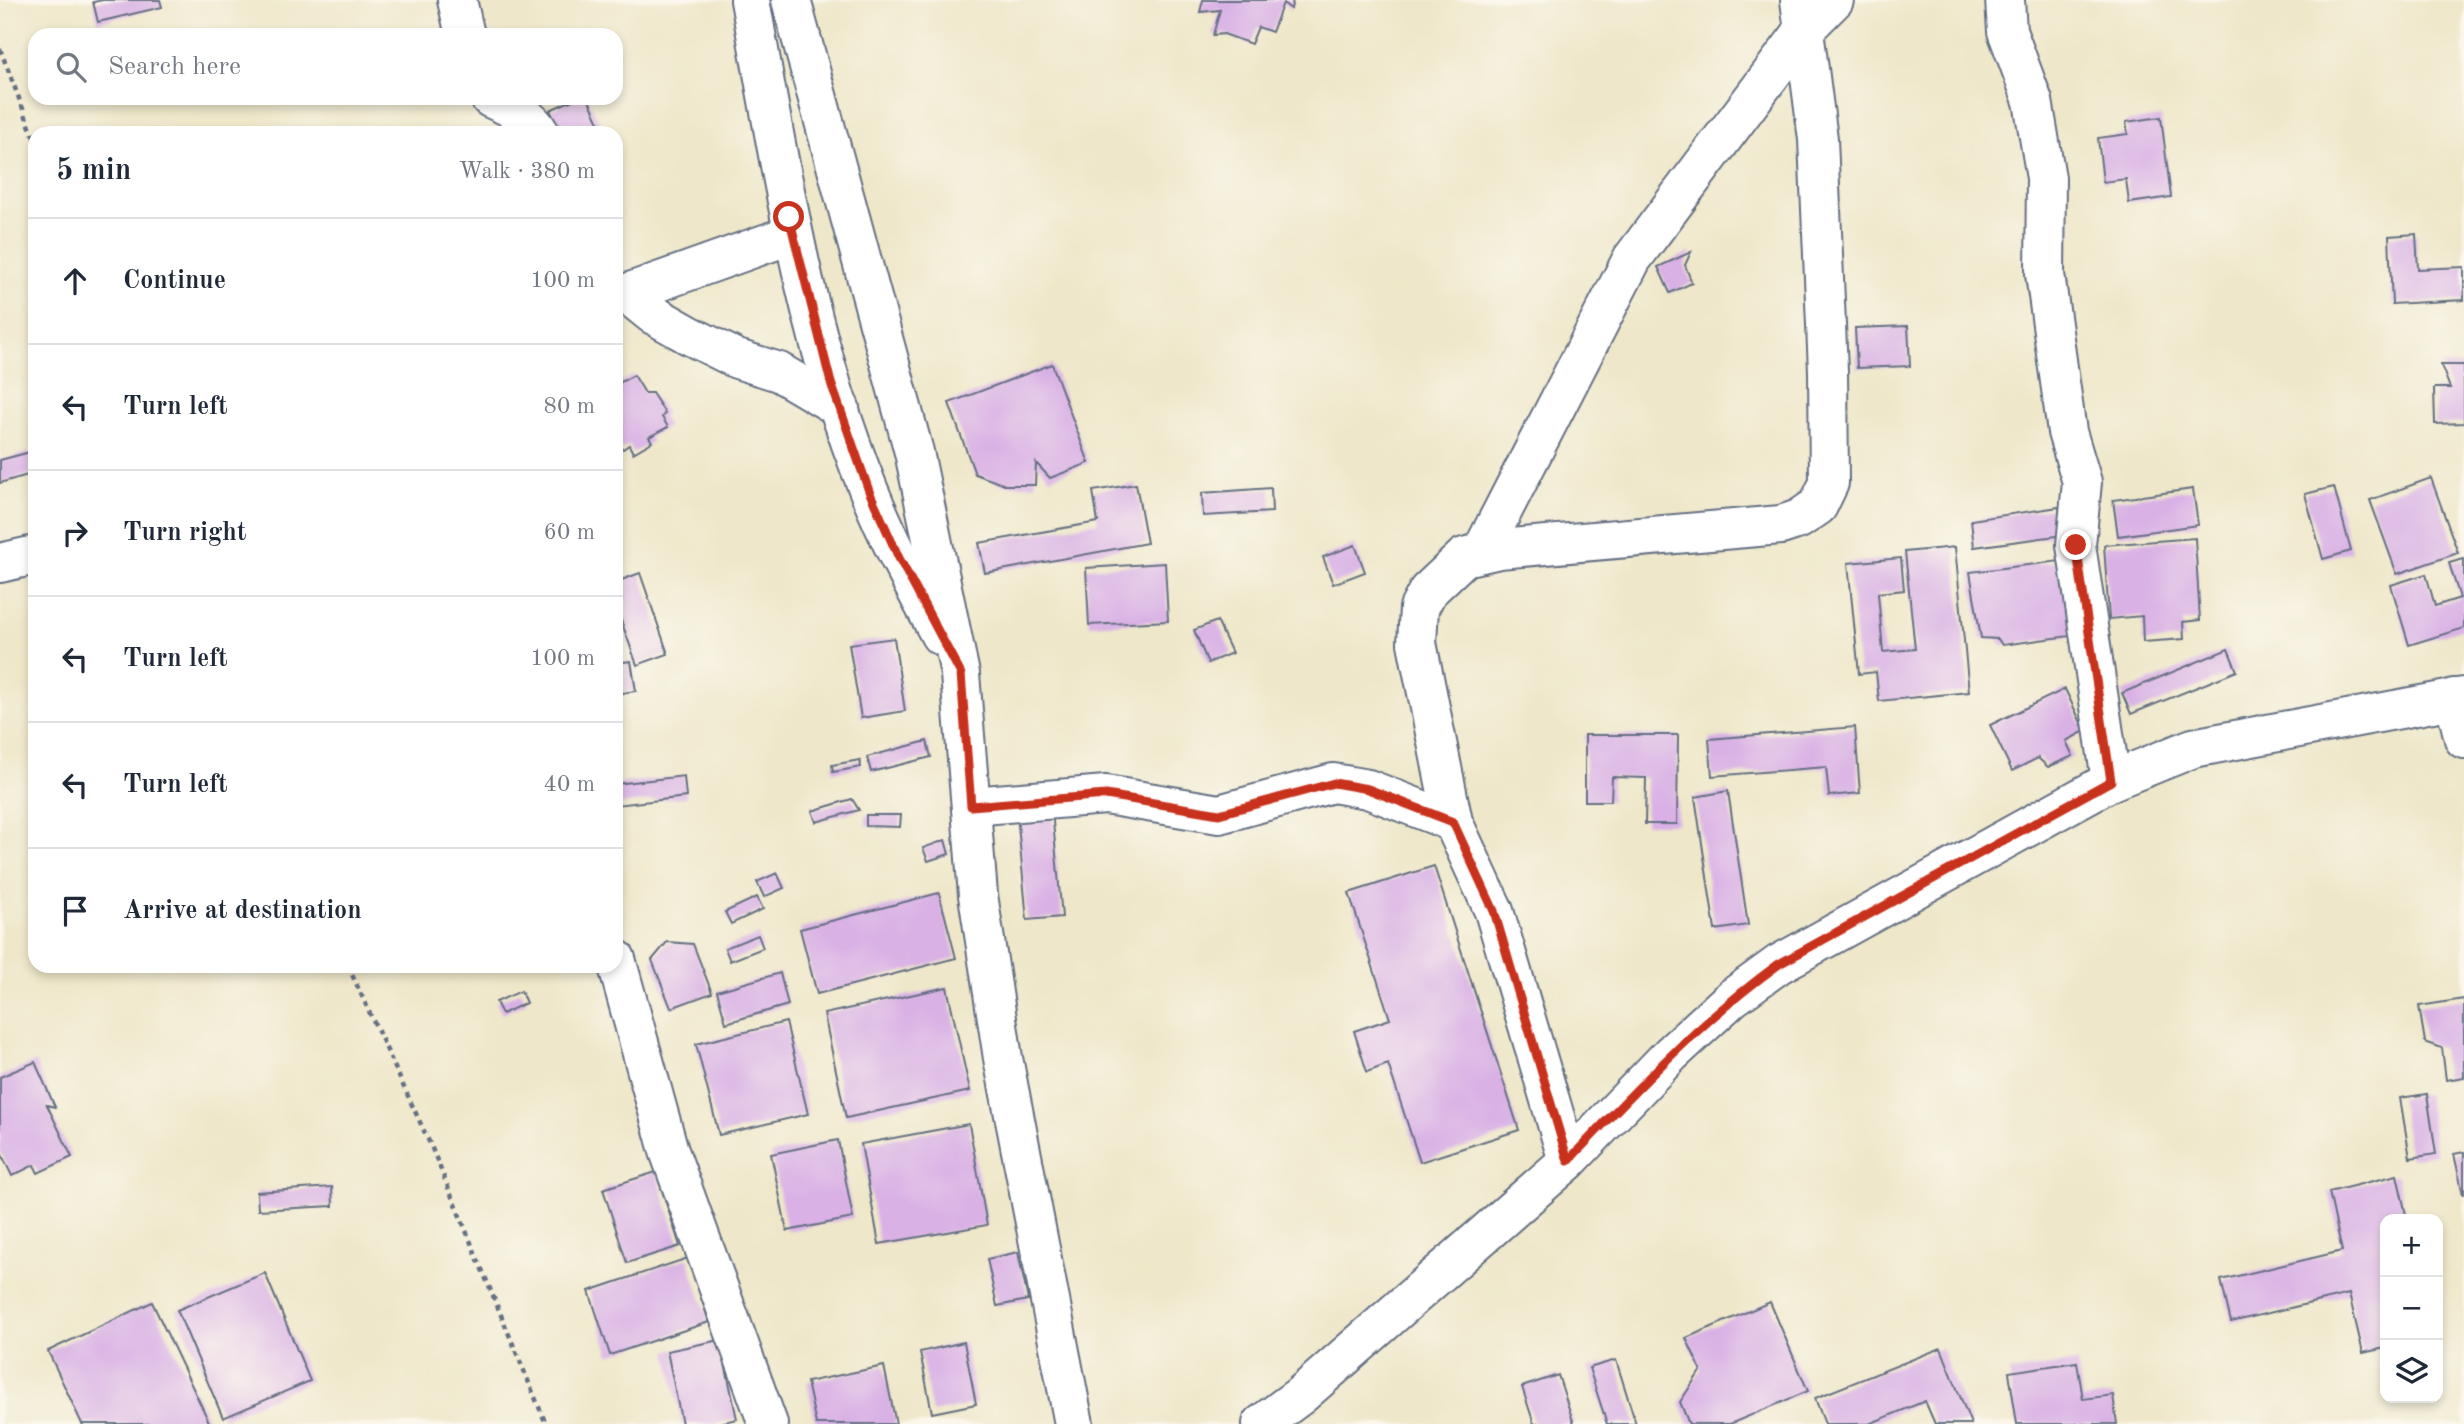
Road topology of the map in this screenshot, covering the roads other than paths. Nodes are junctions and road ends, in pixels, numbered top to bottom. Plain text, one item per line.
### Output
1 (457, 0) edge
2 (750, 0) edge
3 (791, 0) edge
4 (1834, 0) edge
5 (2005, 0) edge
6 (1803, 14) edge
7 (463, 28) edge
8 (506, 105) edge
9 (536, 126) edge
10 (793, 234) junction
11 (623, 288) edge
12 (623, 289) edge
13 (840, 408) junction
14 (1481, 553) junction
15 (28, 557) edge
16 (0, 563) edge
17 (961, 674) junction
18 (2459, 697) edge
19 (2464, 739) edge
20 (2111, 781) junction
21 (971, 806) junction
22 (1453, 822) junction
23 (620, 973) edge
24 (1568, 1161) junction
25 (768, 1424) edge
26 (1074, 1424) edge
27 (1262, 1424) edge

1 - 7 street
2 - 10 street
3 - 17 street
4 - 6 street
5 - 20 street
6 - 14 street
6 - 14 street
8 - 9 street
10 - 11 street
10 - 13 street
12 - 13 street
13 - 17 street
14 - 22 street
15 - 16 street
17 - 21 street
18 - 19 street
18 - 20 street
20 - 24 street
21 - 22 street
21 - 26 street
22 - 24 street
23 - 25 street
24 - 27 street

